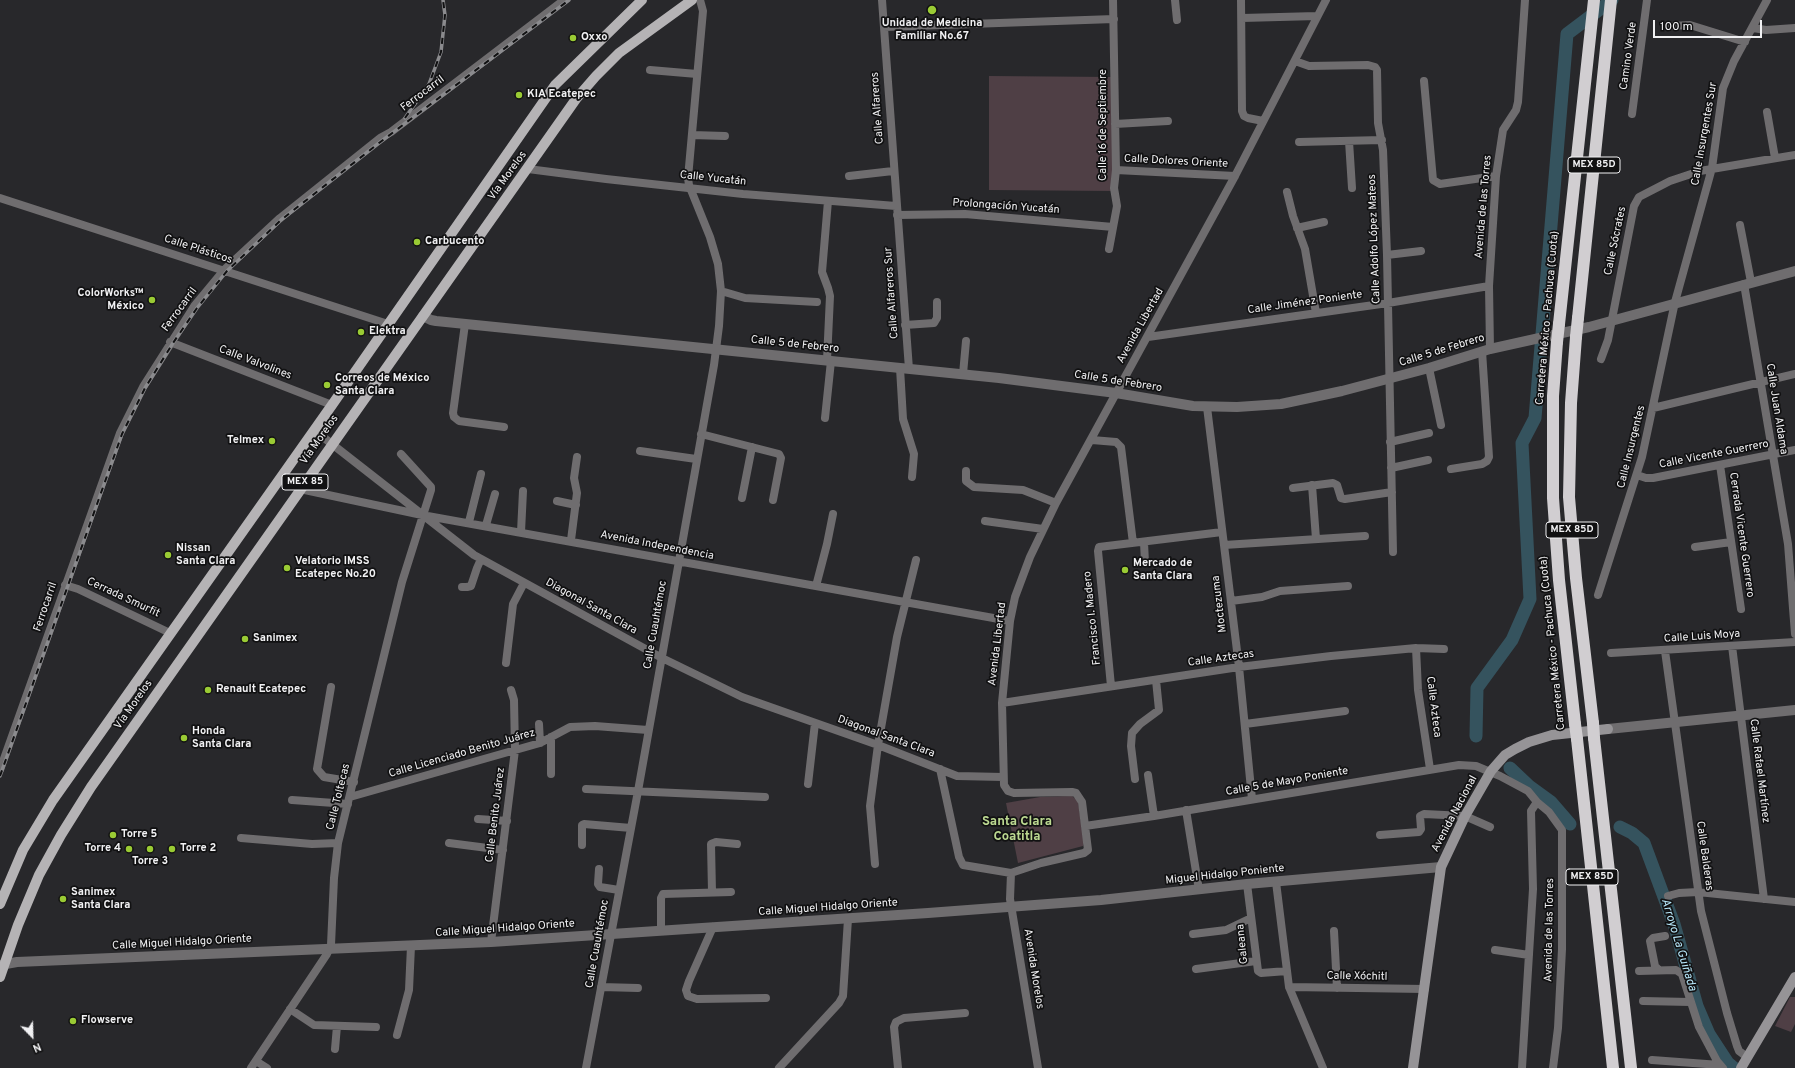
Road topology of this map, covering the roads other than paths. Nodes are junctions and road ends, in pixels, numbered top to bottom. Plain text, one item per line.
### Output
1 (564, 0) edge
2 (642, 0) edge
3 (692, 0) edge
4 (700, 0) edge
5 (882, 0) edge
6 (1113, 0) edge
7 (1175, 0) edge
8 (1241, 0) edge
9 (1326, 0) edge
10 (1525, 0) edge
11 (1647, 0) edge
12 (1767, 0) edge
13 (1593, 3) edge
14 (1610, 6) edge
15 (1317, 16) junction
16 (1242, 18) junction
17 (1114, 20) junction
18 (1177, 20) dead end
19 (1672, 26) dead end
20 (884, 27) junction
21 (1753, 28) junction
22 (1795, 28) edge
23 (1745, 42) junction
24 (1295, 61) junction
25 (650, 70) dead end
26 (697, 74) junction
27 (1424, 81) dead end
28 (1767, 112) dead end
29 (1632, 114) dead end
30 (1168, 121) dead end
31 (1263, 121) junction
32 (1115, 124) junction
33 (692, 135) junction
34 (725, 136) dead end
35 (1382, 140) junction
36 (1349, 141) junction
37 (1299, 142) dead end
38 (1795, 155) edge
39 (1775, 158) junction
40 (1712, 168) junction
41 (528, 169) junction
42 (1116, 170) junction
43 (893, 171) junction
44 (849, 176) dead end
45 (1234, 176) junction
46 (1496, 176) junction
47 (691, 188) junction
48 (1352, 188) dead end
49 (1287, 192) dead end
50 (0, 198) edge
51 (828, 201) junction
52 (896, 206) junction
53 (897, 215) junction
54 (1324, 222) dead end
55 (1740, 225) dead end
56 (1113, 227) junction
57 (1298, 228) junction
58 (1109, 249) dead end
59 (1421, 251) dead end
60 (1387, 254) junction
61 (224, 270) junction
62 (1795, 271) edge
63 (1747, 283) junction
64 (1489, 286) junction
65 (721, 291) junction
66 (817, 302) dead end
67 (937, 302) dead end
68 (1676, 302) junction
69 (1388, 303) junction
70 (1316, 313) junction
71 (424, 316) junction
72 (1612, 320) junction
73 (388, 324) junction
74 (465, 324) junction
75 (905, 325) junction
76 (1148, 337) junction
77 (1552, 339) junction
78 (966, 341) dead end
79 (170, 342) junction
80 (716, 349) junction
81 (1486, 350) junction
82 (1601, 359) dead end
83 (829, 360) junction
84 (1429, 368) junction
85 (904, 369) junction
86 (963, 374) junction
87 (1795, 374) edge
88 (1389, 379) junction
89 (1761, 382) junction
90 (1116, 393) junction
91 (332, 405) junction
92 (1207, 407) junction
93 (1653, 408) junction
94 (825, 418) dead end
95 (1441, 424) dead end
96 (504, 426) dead end
97 (314, 430) junction
98 (1429, 433) dead end
99 (701, 434) junction
100 (1092, 440) junction
101 (1390, 442) junction
102 (332, 444) junction
103 (752, 447) junction
104 (1795, 450) edge
105 (640, 451) dead end
106 (401, 454) dead end
107 (1773, 455) junction
108 (577, 457) dead end
109 (696, 459) junction
110 (1428, 460) dead end
111 (1720, 465) junction
112 (1391, 468) junction
113 (1451, 469) dead end
114 (966, 471) dead end
115 (480, 474) dead end
116 (1637, 475) junction
117 (912, 478) dead end
118 (1312, 485) junction
119 (1293, 488) dead end
120 (300, 489) junction
121 (523, 491) dead end
122 (1392, 492) junction
123 (495, 494) dead end
124 (742, 498) dead end
125 (773, 500) dead end
126 (557, 501) dead end
127 (1056, 503) junction
128 (576, 505) junction
129 (833, 514) dead end
130 (422, 515) junction
131 (985, 521) dead end
132 (469, 522) junction
133 (486, 525) junction
134 (1043, 529) junction
135 (521, 532) junction
136 (1222, 532) junction
137 (1365, 536) dead end
138 (1316, 539) junction
139 (571, 540) junction
140 (1144, 542) junction
141 (1731, 542) junction
142 (1133, 543) junction
143 (1224, 545) junction
144 (1695, 547) dead end
145 (1393, 552) dead end
146 (481, 559) junction
147 (916, 560) dead end
148 (678, 562) junction
149 (1145, 563) dead end
150 (524, 583) junction
151 (65, 585) junction
152 (816, 586) junction
153 (1348, 586) dead end
154 (462, 587) dead end
155 (1598, 595) dead end
156 (1231, 601) junction
157 (904, 602) junction
158 (1741, 609) dead end
159 (1010, 621) junction
160 (170, 633) junction
161 (1795, 634) edge
162 (1795, 642) edge
163 (1732, 646) junction
164 (1416, 648) junction
165 (1444, 648) dead end
166 (1665, 651) junction
167 (1611, 653) dead end
168 (662, 658) junction
169 (506, 663) dead end
170 (1239, 667) junction
171 (1156, 680) junction
172 (1111, 686) junction
173 (331, 688) dead end
174 (511, 690) dead end
175 (1002, 702) junction
176 (1795, 710) edge
177 (1345, 711) dead end
178 (1741, 715) junction
179 (1676, 722) junction
180 (815, 723) junction
181 (539, 724) dead end
182 (1245, 724) junction
183 (1608, 729) joint
184 (648, 730) junction
185 (551, 737) junction
186 (540, 743) junction
187 (878, 745) junction
188 (515, 750) junction
189 (940, 769) junction
190 (1430, 769) junction
191 (0, 770) edge
192 (1491, 772) junction
193 (551, 774) dead end
194 (1148, 775) dead end
195 (1003, 777) junction
196 (1135, 779) dead end
197 (354, 782) junction
198 (808, 784) dead end
199 (586, 789) dead end
200 (638, 790) junction
201 (765, 798) dead end
202 (1252, 799) junction
203 (292, 800) dead end
204 (349, 801) junction
205 (1537, 802) junction
206 (1186, 810) junction
207 (1154, 816) junction
208 (1465, 816) junction
209 (478, 819) dead end
210 (507, 821) junction
211 (1085, 826) junction
212 (1490, 826) dead end
213 (631, 828) junction
214 (1380, 835) dead end
215 (241, 838) dead end
216 (338, 843) junction
217 (449, 843) dead end
218 (737, 844) dead end
219 (582, 845) dead end
220 (503, 850) junction
221 (875, 864) dead end
222 (1441, 867) junction
223 (599, 869) dead end
224 (1011, 873) junction
225 (1276, 882) junction
226 (1247, 884) junction
227 (619, 890) junction
228 (1200, 890) junction
229 (712, 892) junction
230 (731, 892) dead end
231 (1698, 892) junction
232 (1668, 896) dead end
233 (1764, 899) junction
234 (1795, 902) edge
235 (0, 904) edge
236 (1011, 907) junction
237 (848, 918) junction
238 (1251, 918) junction
239 (713, 927) junction
240 (661, 931) junction
241 (1334, 931) dead end
242 (610, 934) junction
243 (1193, 934) dead end
244 (1665, 936) dead end
245 (491, 942) junction
246 (411, 946) junction
247 (329, 949) junction
248 (1495, 950) dead end
249 (1529, 955) junction
250 (1256, 960) junction
251 (2, 965) edge
252 (1196, 968) dead end
253 (1658, 969) junction
254 (1287, 971) junction
255 (1639, 971) dead end
256 (0, 977) edge
257 (1795, 977) edge
258 (601, 986) junction
259 (638, 988) dead end
260 (1289, 988) junction
261 (1338, 988) junction
262 (1425, 989) junction
263 (766, 998) dead end
264 (1643, 1001) dead end
265 (1690, 1002) junction
266 (290, 1009) junction
267 (965, 1013) dead end
268 (337, 1026) junction
269 (376, 1027) dead end
270 (397, 1035) dead end
271 (335, 1049) dead end
272 (1652, 1060) dead end
273 (1744, 1063) edge
274 (253, 1064) edge
275 (1722, 1067) edge
276 (267, 1068) edge
277 (586, 1068) edge
278 (779, 1068) edge
279 (898, 1068) edge
280 (1038, 1068) edge
281 (1324, 1068) edge
282 (1413, 1068) edge
283 (1522, 1068) edge
284 (1553, 1068) edge
285 (1613, 1068) edge
286 (1631, 1068) edge

1 - 61 street, Ferrocarril
2 - 73 main road, Vía Morelos / MEX 85
3 - 41 main road, Vía Morelos / MEX 85
4 - 26 street, Calle Cuauhtémoc
5 - 20 street, Calle Alfareros
6 - 17 street, Calle 16 de Septiembre
7 - 18 street
8 - 16 street
9 - 15 street, Avenida Libertad
10 - 46 street, Avenida de las Torres
11 - 29 street, Camino Verde
12 - 21 street, Calle Insurgentes Sur
13 - 77 highway, Carretera México - Pachuca (Cuota) / MEX 85D, bridge
14 - 286 highway, MEX 85D, bridge
15 - 16 street
15 - 24 street, Avenida Libertad
16 - 31 street
17 - 20 street
17 - 32 street, Calle 16 de Septiembre
19 - 23 street
20 - 43 street, Calle Alfareros
21 - 22 street
21 - 23 street, Calle Insurgentes Sur
23 - 40 street, Calle Insurgentes Sur
24 - 31 street, Avenida Libertad
24 - 35 street, Calle Adolfo López Mateos
25 - 26 street
26 - 33 street, Calle Cuauhtémoc
27 - 46 street
28 - 39 street
30 - 32 street
31 - 45 street, Avenida Libertad
32 - 42 street, Calle 16 de Septiembre
33 - 34 street
33 - 47 street, Calle Cuauhtémoc
35 - 36 street
35 - 60 street, Calle Adolfo López Mateos
36 - 37 street
36 - 48 street
38 - 39 street
39 - 40 street
40 - 68 street, Calle Insurgentes Sur
40 - 72 street, Calle Sócrates
41 - 47 street, Calle Yucatán
41 - 71 main road, Vía Morelos / MEX 85
42 - 45 street, Calle Dolores Oriente
42 - 56 street, Calle 16 de Septiembre
43 - 44 street
43 - 52 street, Calle Alfareros
45 - 76 street, Avenida Libertad
46 - 64 street, Avenida de las Torres
47 - 51 street, Calle Yucatán
47 - 65 street, Calle Cuauhtémoc
49 - 57 street
50 - 61 street, Calle Plásticos
51 - 52 street, Calle Yucatán
51 - 83 street
52 - 53 street, Calle Alfareros
53 - 56 street, Prolongación Yucatán
53 - 75 street, Calle Alfareros Sur
54 - 57 street
55 - 63 street, Calle Juan Aldama
56 - 58 street, Calle 16 de Septiembre
57 - 70 street
59 - 60 street
60 - 69 street, Calle Adolfo López Mateos
61 - 73 street, Calle Plásticos
61 - 79 street, Ferrocarril
62 - 63 street, Calle 5 de Febrero
63 - 68 street, Calle 5 de Febrero
63 - 89 street, Calle Juan Aldama
64 - 69 street, Calle Jiménez Poniente
64 - 81 street, Avenida de las Torres
65 - 66 street
65 - 80 street, Calle Cuauhtémoc
67 - 75 street
68 - 72 street, Calle 5 de Febrero
68 - 93 street, Calle Insurgentes
69 - 70 street, Calle Jiménez Poniente
69 - 88 street, Calle Adolfo López Mateos
70 - 76 street, Calle Jiménez Poniente
71 - 74 street, Calle 5 de Febrero
71 - 102 main road, Vía Morelos / MEX 85
72 - 77 street, Calle 5 de Febrero
72 - 82 street
73 - 91 main road, Vía Morelos / MEX 85
74 - 80 street, Calle 5 de Febrero
74 - 96 street
75 - 85 street, Calle Alfareros Sur
76 - 90 street, Avenida Libertad
77 - 81 street, Calle 5 de Febrero
77 - 285 highway, Carretera México - Pachuca (Cuota) / MEX 85D, bridge
78 - 86 street
79 - 91 street, Calle Valvolines
79 - 151 street, Ferrocarril
80 - 83 street, Calle 5 de Febrero
80 - 99 street, Calle Cuauhtémoc
81 - 84 street, Calle 5 de Febrero
81 - 113 street, Avenida de las Torres
83 - 85 street, Calle 5 de Febrero
83 - 94 street
84 - 88 street, Calle 5 de Febrero
84 - 95 street
85 - 86 street, Calle 5 de Febrero
85 - 117 street, Calle Alfareros Sur
86 - 90 street, Calle 5 de Febrero
87 - 89 street
88 - 92 street, Calle 5 de Febrero
88 - 101 street, Calle Adolfo López Mateos
89 - 93 street
89 - 107 street, Calle Juan Aldama
90 - 92 street, Calle 5 de Febrero
90 - 100 street, Avenida Libertad
91 - 97 main road, Vía Morelos / MEX 85
92 - 136 street, Moctezuma
93 - 116 street, Calle Insurgentes
97 - 102 street, Diagonal Santa Clara
97 - 160 main road, Vía Morelos / MEX 85
98 - 101 street
99 - 103 street
99 - 109 street, Calle Cuauhtémoc
100 - 127 street, Avenida Libertad
100 - 142 street
101 - 112 street, Calle Adolfo López Mateos
102 - 120 main road, Vía Morelos / MEX 85
102 - 130 street, Diagonal Santa Clara
103 - 124 street
103 - 125 street
104 - 107 street, Calle Vicente Guerrero
105 - 109 street
106 - 130 street, Calle Toltecas
107 - 111 street, Calle Vicente Guerrero
107 - 161 street, Calle Juan Aldama
108 - 128 street
109 - 148 street, Calle Cuauhtémoc
110 - 112 street
111 - 116 street, Calle Vicente Guerrero
111 - 141 street, Cerrada Vicente Guerrero
112 - 122 street, Calle Adolfo López Mateos
114 - 127 street
115 - 132 street
116 - 155 street, Calle Insurgentes
118 - 119 street
118 - 122 street
118 - 138 street
120 - 130 street, Avenida Independencia
120 - 251 main road, Vía Morelos / MEX 85
121 - 135 street
122 - 145 street, Calle Adolfo López Mateos
123 - 133 street
126 - 128 street
127 - 134 street, Avenida Libertad
128 - 139 street
129 - 152 street
130 - 132 street, Avenida Independencia
130 - 146 street, Diagonal Santa Clara
130 - 197 street, Calle Toltecas
131 - 134 street
132 - 133 street, Avenida Independencia
133 - 135 street, Avenida Independencia
134 - 159 street, Avenida Libertad
135 - 139 street, Avenida Independencia
136 - 140 street
136 - 143 street, Moctezuma
137 - 138 street
138 - 143 street
139 - 148 street, Avenida Independencia
140 - 142 street
140 - 149 street
141 - 144 street
141 - 158 street, Cerrada Vicente Guerrero
142 - 172 street, Francisco I. Madero
143 - 156 street, Moctezuma
146 - 150 street, Diagonal Santa Clara
146 - 154 street
147 - 157 street
148 - 152 street, Avenida Independencia
148 - 168 street, Calle Cuauhtémoc
150 - 168 street, Diagonal Santa Clara
150 - 169 street
151 - 160 street, Cerrada Smurfit
151 - 191 street, Ferrocarril
152 - 157 street, Avenida Independencia
153 - 156 street
156 - 170 street, Moctezuma
157 - 159 street, Avenida Independencia
157 - 187 street
159 - 175 street, Avenida Libertad
160 - 235 main road, Vía Morelos / MEX 85
162 - 163 street, Calle Luis Moya
163 - 166 street, Calle Luis Moya
163 - 178 street, Calle Rafael Martínez
164 - 165 street, Calle Aztecas
164 - 170 street, Calle Aztecas
164 - 190 street, Calle Azteca
166 - 167 street, Calle Luis Moya
166 - 179 street, Calle Balderas
168 - 180 street, Diagonal Santa Clara
168 - 184 street, Calle Cuauhtémoc
170 - 171 street, Calle Aztecas
170 - 182 street, Moctezuma
171 - 172 street, Calle Aztecas
171 - 196 street
172 - 175 street, Calle Aztecas
173 - 197 street
174 - 188 street, Calle Benito Juárez
175 - 195 street, Avenida Libertad
176 - 178 street
177 - 182 street
178 - 179 street
178 - 233 street, Calle Rafael Martínez
179 - 183 street
179 - 231 street, Calle Balderas
180 - 187 street, Diagonal Santa Clara
180 - 198 street
181 - 186 street
182 - 202 street, Moctezuma
183 - 192 main road, Avenida Nacional
184 - 185 street, Calle Licenciado Benito Juárez
184 - 200 street, Calle Cuauhtémoc
185 - 186 street, Calle Licenciado Benito Juárez
185 - 193 street
186 - 188 street, Calle Licenciado Benito Juárez
187 - 189 street, Diagonal Santa Clara
187 - 221 street
188 - 204 street, Calle Licenciado Benito Juárez
188 - 210 street, Calle Benito Juárez
189 - 195 street, Diagonal Santa Clara
189 - 224 street
190 - 192 street, Calle 5 de Mayo Poniente
190 - 202 street, Calle 5 de Mayo Poniente
192 - 205 street, Avenida de las Torres
192 - 208 main road, Avenida Nacional
194 - 207 street
195 - 211 street, Avenida Libertad
197 - 204 street, Calle Toltecas
199 - 200 street
200 - 201 street
200 - 213 street, Calle Cuauhtémoc
202 - 206 street, Calle 5 de Mayo Poniente
203 - 204 street, Calle Licenciado Benito Juárez
204 - 216 street, Calle Toltecas
205 - 249 street, Avenida de las Torres
205 - 284 street, Avenida de las Torres
206 - 207 street, Calle 5 de Mayo Poniente
206 - 228 street
207 - 211 street, Calle 5 de Mayo Poniente
208 - 212 street
208 - 214 street
208 - 222 main road, Avenida Nacional
209 - 210 street
210 - 220 street, Calle Benito Juárez
211 - 224 street
213 - 219 street
213 - 227 street, Calle Cuauhtémoc
215 - 216 street
216 - 247 street, Calle Toltecas
217 - 220 street
218 - 229 street
220 - 245 street, Calle Benito Juárez
222 - 225 street, Miguel Hidalgo Poniente
222 - 262 main road, Avenida Nacional
223 - 227 street
224 - 236 street, Avenida Morelos
225 - 226 street, Miguel Hidalgo Poniente
225 - 254 street
226 - 228 street, Miguel Hidalgo Poniente
226 - 238 street, Galeana
227 - 242 street, Calle Cuauhtémoc
228 - 236 street, Miguel Hidalgo Poniente
229 - 230 street
229 - 240 street
231 - 232 street
231 - 233 street
231 - 273 street, Calle Balderas
233 - 234 street
236 - 237 street, Calle Miguel Hidalgo Oriente
236 - 280 street, Avenida Morelos
237 - 239 street, Calle Miguel Hidalgo Oriente
237 - 278 street
238 - 243 street
238 - 250 street, Galeana
239 - 240 street, Calle Miguel Hidalgo Oriente
239 - 263 street
240 - 242 street, Calle Miguel Hidalgo Oriente
241 - 261 street
242 - 245 street, Calle Miguel Hidalgo Oriente
242 - 258 street, Calle Cuauhtémoc
244 - 253 street
245 - 246 street, Calle Miguel Hidalgo Oriente
246 - 247 street, Calle Miguel Hidalgo Oriente
246 - 270 street
247 - 251 street, Calle Miguel Hidalgo Oriente
247 - 266 street, Calle Toltecas
248 - 249 street
249 - 283 street, Avenida de las Torres
250 - 252 street
250 - 254 street, Galeana
251 - 256 main road, Vía Morelos / MEX 85
253 - 255 street
253 - 265 street
254 - 260 street
257 - 273 main road
258 - 259 street
258 - 277 street, Calle Cuauhtémoc
260 - 261 street, Calle Xóchitl
260 - 281 street
261 - 262 street, Calle Xóchitl
262 - 282 main road, Avenida Nacional
264 - 265 street
265 - 275 street
266 - 268 street
266 - 274 street, Calle Toltecas
267 - 279 street
268 - 269 street
268 - 271 street
272 - 275 street
274 - 276 street

